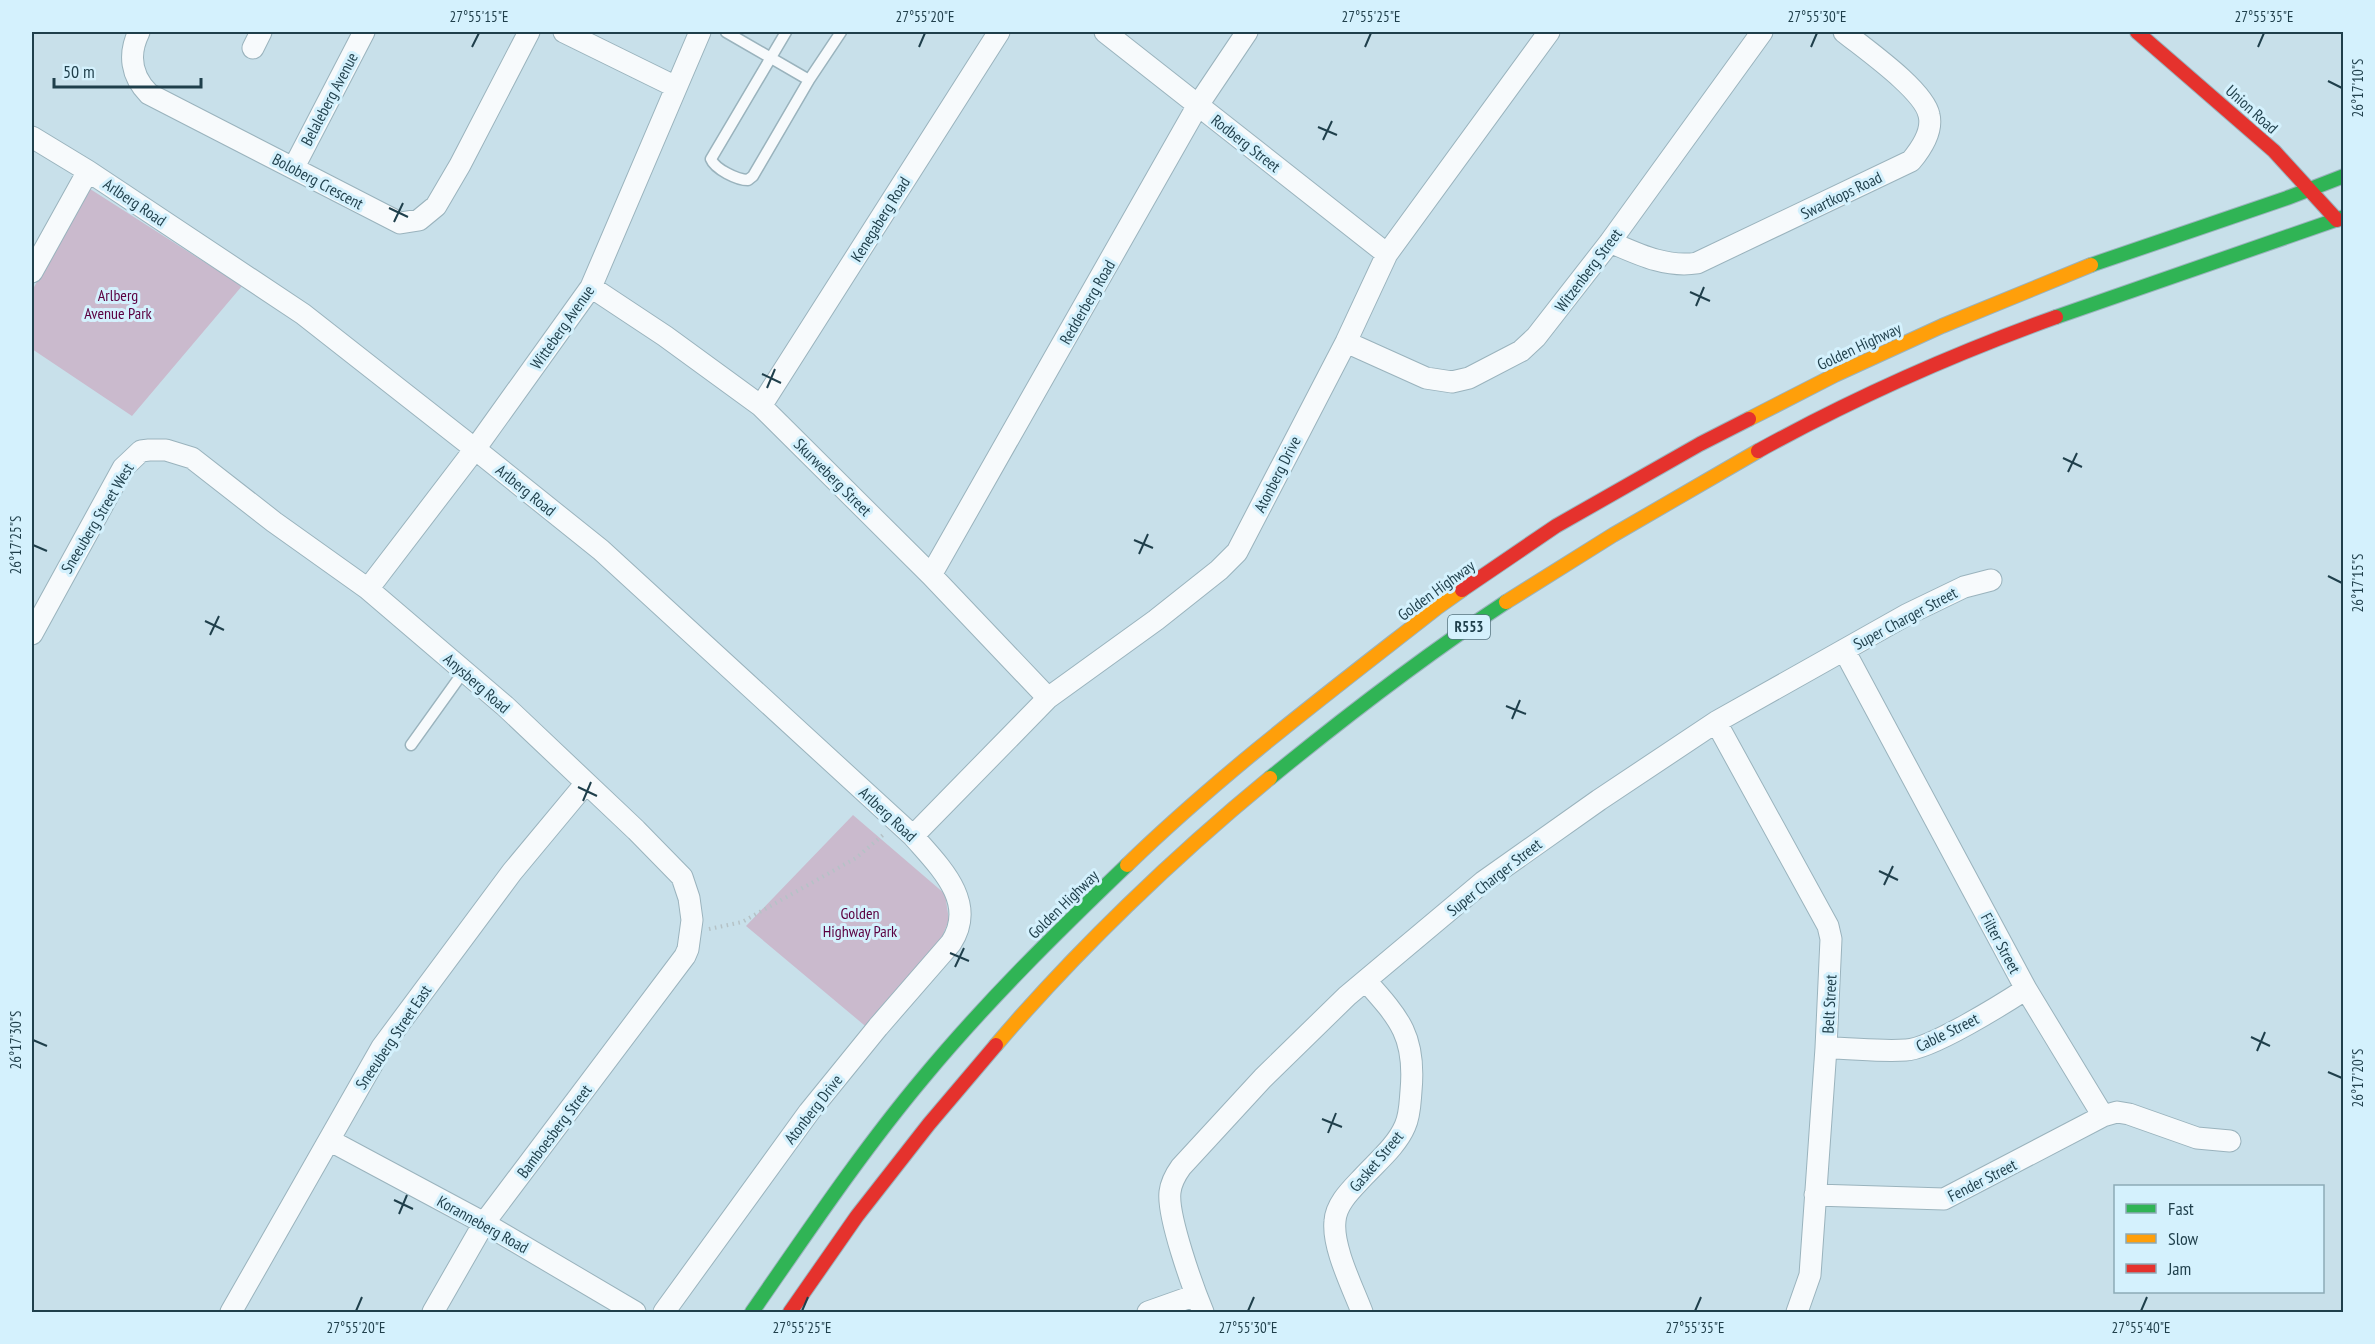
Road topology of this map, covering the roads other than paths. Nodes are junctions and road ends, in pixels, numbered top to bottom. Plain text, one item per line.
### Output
1 (139, 32) edge
2 (364, 32) edge
3 (529, 32) edge
4 (564, 32) edge
5 (700, 32) edge
6 (726, 32) edge
7 (786, 32) edge
8 (842, 32) edge
9 (999, 32) edge
10 (1105, 32) edge
11 (1247, 32) edge
12 (1549, 32) edge
13 (1762, 32) edge
14 (1844, 32) edge
15 (2137, 32) edge
16 (771, 58) junction
17 (809, 80) junction
18 (676, 87) junction
19 (1198, 105) junction
20 (32, 137) edge
21 (294, 167) junction
22 (88, 171) junction
23 (2343, 176) edge
24 (2308, 189) junction
25 (2341, 221) edge
26 (1610, 242) junction
27 (1386, 255) junction
28 (32, 272) edge
29 (591, 287) junction
30 (1346, 342) junction
31 (761, 406) junction
32 (475, 448) junction
33 (192, 458) joint
34 (931, 576) junction
35 (1991, 580) dead end
36 (368, 589) junction
37 (32, 634) edge
38 (1844, 650) junction
39 (464, 670) junction
40 (1048, 698) junction
41 (1716, 722) junction
42 (411, 745) dead end
43 (586, 783) junction
44 (905, 829) junction
45 (960, 909) joint
46 (685, 956) joint
47 (1366, 981) junction
48 (2026, 989) junction
49 (1827, 1048) junction
50 (2103, 1116) junction
51 (328, 1140) junction
52 (2230, 1142) dead end
53 (1815, 1195) junction
54 (484, 1223) junction
55 (1199, 1304) edge
56 (231, 1312) edge
57 (433, 1312) edge
58 (635, 1312) edge
59 (664, 1312) edge
60 (752, 1312) edge
61 (790, 1312) edge
62 (1148, 1312) edge
63 (1362, 1312) edge
64 (1797, 1312) edge

1 - 21 street, Boloberg Crescent
2 - 21 street, Belaleberg Avenue
3 - 21 street, Boloberg Crescent
4 - 18 street
5 - 18 street, Witteberg Avenue
6 - 16 lane
7 - 16 lane
8 - 17 lane
9 - 31 street, Kenegaberg Road
10 - 19 street, Rodberg Street
11 - 19 street, Redderberg Road
12 - 27 street, Atonberg Drive
13 - 26 street, Witzenberg Street
14 - 26 street, Swartkops Road
15 - 24 main road, Union Road
16 - 17 lane
16 - 17 lane
18 - 29 street, Witteberg Avenue
19 - 27 street, Rodberg Street
19 - 34 street, Redderberg Road
20 - 22 street, Arlberg Road
22 - 28 street
22 - 32 street, Arlberg Road
23 - 24 main road, Golden Highway / R553
24 - 25 main road, Union Road
24 - 60 main road, Golden Highway / R553
25 - 61 main road, R553
26 - 30 street, Witzenberg Street
27 - 30 street, Atonberg Drive
29 - 31 street, Skurweberg Street
29 - 32 street, Witteberg Avenue
30 - 40 street, Atonberg Drive
31 - 34 street, Skurweberg Street
32 - 36 street, Witteberg Avenue
32 - 44 street, Arlberg Road
33 - 36 street, Anysberg Road
33 - 37 street, Sneeuberg Street West
34 - 40 street, Skurweberg Street
35 - 38 street, Super Charger Street
36 - 39 street, Anysberg Road
38 - 41 street, Super Charger Street
38 - 48 street, Filter Street
39 - 42 lane
39 - 43 street, Anysberg Road
40 - 44 street, Atonberg Drive
41 - 47 street, Super Charger Street
41 - 49 street, Belt Street
43 - 46 street, Anysberg Road
43 - 51 street, Sneeuberg Street East
44 - 45 street, Arlberg Road
45 - 59 street, Atonberg Drive
46 - 54 street, Bamboesberg Street
47 - 55 street, Super Charger Street
47 - 63 street, Gasket Street
48 - 49 street, Cable Street
48 - 50 street, Filter Street
49 - 53 street, Belt Street
50 - 52 street
50 - 53 street, Fender Street
51 - 54 street, Koranneberg Road
51 - 56 street, Sneeuberg Street East
53 - 64 street, Belt Street
54 - 57 street, Bamboesberg Street
54 - 58 street, Koranneberg Road
55 - 62 street

